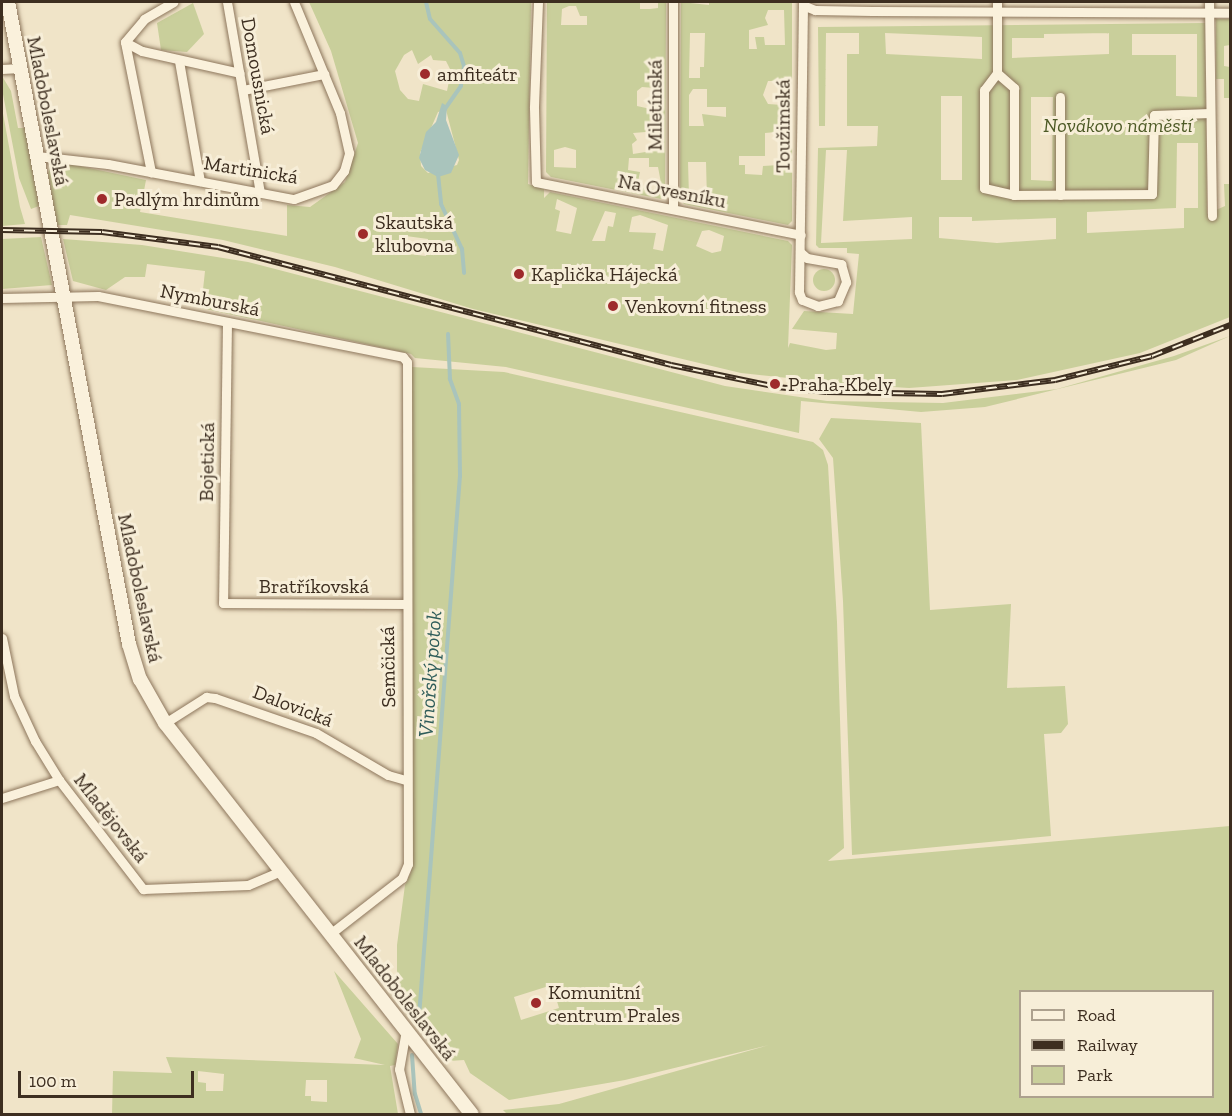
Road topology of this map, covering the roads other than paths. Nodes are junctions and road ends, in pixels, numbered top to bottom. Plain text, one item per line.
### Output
1 (8, 2) edge
2 (170, 2) edge
3 (227, 2) edge
4 (294, 2) edge
5 (538, 2) edge
6 (673, 2) edge
7 (1209, 2) edge
8 (804, 4) edge
9 (872, 6) edge
10 (997, 6) edge
11 (1209, 13) junction
12 (1230, 13) edge
13 (125, 42) junction
14 (179, 61) junction
15 (20, 68) junction
16 (2, 69) edge
17 (240, 73) junction
18 (997, 73) junction
19 (324, 74) junction
20 (243, 90) junction
21 (1060, 97) dead end
22 (1210, 113) junction
23 (37, 156) junction
24 (151, 172) junction
25 (200, 181) junction
26 (260, 193) junction
27 (1014, 195) junction
28 (1060, 195) junction
29 (673, 209) junction
30 (1212, 216) dead end
31 (801, 235) junction
32 (800, 252) junction
33 (63, 296) junction
34 (2, 298) edge
35 (227, 322) junction
36 (407, 362) joint
37 (223, 603) joint
38 (405, 604) junction
39 (2, 638) edge
40 (165, 723) junction
41 (58, 780) junction
42 (406, 780) junction
43 (2, 798) edge
44 (281, 871) junction
45 (330, 934) junction
46 (406, 1030) junction
47 (410, 1114) edge
48 (472, 1114) edge

1 - 15 main road, Mladoboleslavská
2 - 13 street
3 - 17 street, Domousnická
4 - 19 street, Martinická
5 - 29 street, Na Ovesníku
6 - 29 street, Miletínská
7 - 11 street
8 - 9 street
8 - 31 street, Toužimská
9 - 10 street
10 - 11 street
10 - 18 street
11 - 12 street
11 - 22 street
13 - 14 street
13 - 24 street
14 - 17 street
14 - 25 street
15 - 16 street
15 - 23 main road, Mladoboleslavská
17 - 20 street, Domousnická
18 - 27 street
18 - 27 street
19 - 20 street
19 - 26 street, Martinická
20 - 26 street, Domousnická
21 - 28 street
22 - 28 street
22 - 30 street
23 - 24 street, Martinická
23 - 33 main road, Mladoboleslavská
24 - 25 street, Martinická
25 - 26 street, Martinická
27 - 28 street
29 - 31 street, Na Ovesníku
31 - 32 street, Toužimská
32 - 32 street, Toužimská
33 - 34 street, Nymburská
33 - 35 street, Nymburská
33 - 40 main road, Mladoboleslavská
35 - 36 street, Nymburská
35 - 37 street, Bojetická
36 - 38 street, Semčická
37 - 38 street, Bratříkovská
38 - 42 street, Semčická
39 - 41 street, Mladějovská
40 - 42 street, Dalovická
40 - 44 main road, Mladoboleslavská
41 - 43 street
41 - 44 street, Mladějovská
42 - 45 street, Semčická
44 - 45 main road, Mladoboleslavská
45 - 46 main road, Mladoboleslavská
46 - 47 street
46 - 48 main road, Mladoboleslavská

